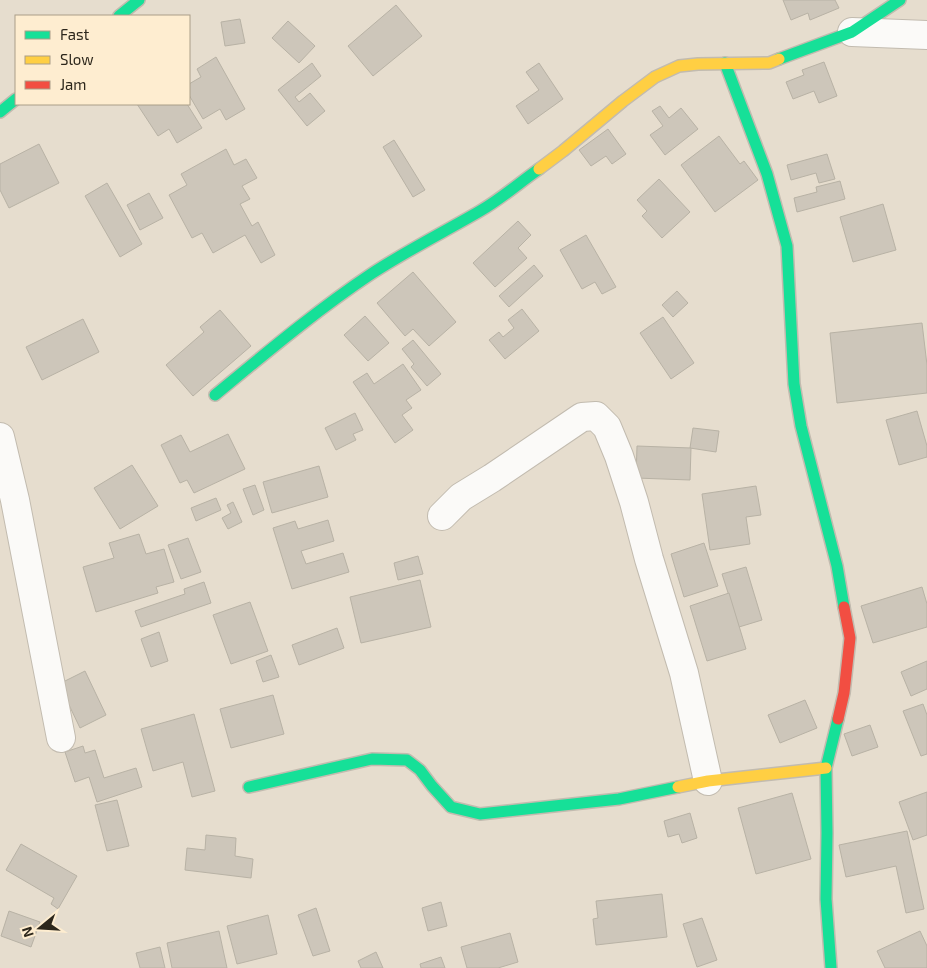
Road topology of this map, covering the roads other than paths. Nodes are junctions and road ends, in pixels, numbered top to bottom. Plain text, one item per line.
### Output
1 (139, 0) edge
2 (900, 0) edge
3 (120, 15) edge
4 (852, 32) junction
5 (927, 35) edge
6 (725, 64) junction
7 (15, 100) edge
8 (0, 112) edge
9 (214, 395) dead end
10 (0, 437) edge
11 (442, 516) dead end
12 (61, 738) dead end
13 (826, 768) junction
14 (708, 781) junction
15 (249, 787) dead end
16 (831, 968) edge

1 - 3 street
2 - 4 street
4 - 5 street
4 - 6 street
6 - 9 street
6 - 13 street
7 - 8 street
10 - 12 street
11 - 14 street
13 - 14 street
13 - 16 street
14 - 15 street

